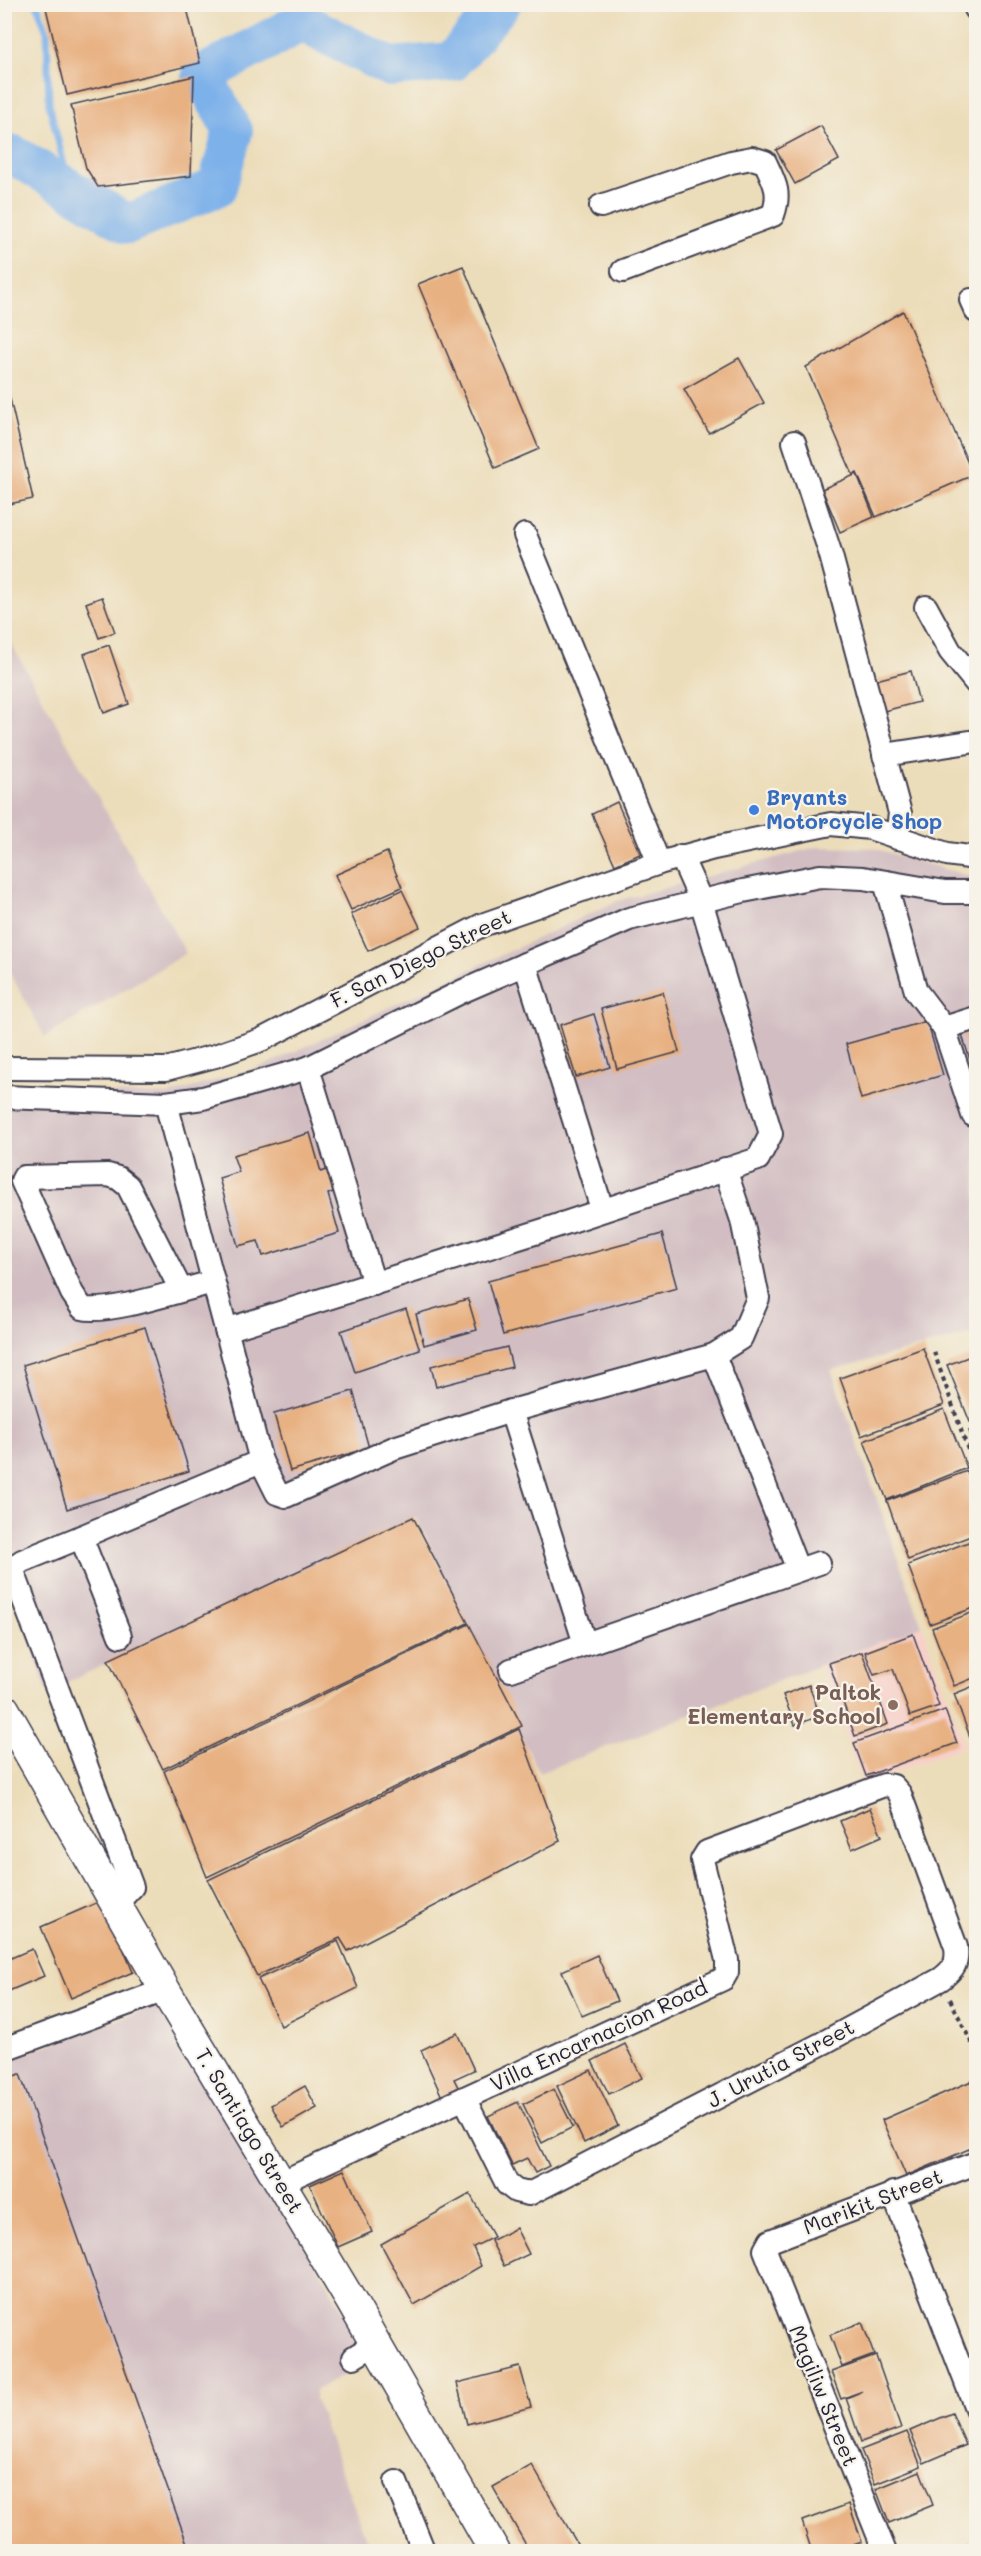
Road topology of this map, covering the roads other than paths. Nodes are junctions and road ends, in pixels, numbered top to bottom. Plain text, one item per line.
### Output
1 (974, 4) edge
2 (976, 9) edge
3 (601, 206) dead end
4 (623, 271) dead end
5 (794, 442) dead end
6 (525, 535) dead end
7 (926, 607) dead end
8 (976, 683) edge
9 (976, 741) edge
10 (884, 755) junction
11 (897, 838) junction
12 (681, 856) junction
13 (976, 858) edge
14 (659, 862) junction
15 (885, 882) junction
16 (976, 892) edge
17 (701, 901) junction
18 (525, 964) junction
19 (976, 1018) edge
20 (944, 1028) junction
21 (4, 1068) edge
22 (308, 1068) junction
23 (4, 1097) edge
24 (166, 1103) junction
25 (973, 1115) dead end
26 (725, 1170) junction
27 (602, 1209) junction
28 (213, 1282) junction
29 (374, 1284) junction
30 (181, 1290) junction
31 (226, 1330) junction
32 (714, 1355) junction
33 (511, 1411) junction
34 (261, 1461) junction
35 (81, 1537) junction
36 (120, 1636) dead end
37 (585, 1644) junction
38 (511, 1670) dead end
39 (4, 1709) edge
40 (884, 1785) joint
41 (117, 1903) junction
42 (165, 1990) junction
43 (4, 2049) edge
44 (464, 2098) junction
45 (976, 2163) edge
46 (280, 2183) junction
47 (893, 2193) junction
48 (770, 2241) joint
49 (976, 2408) edge
50 (396, 2482) dead end
51 (424, 2552) edge
52 (495, 2552) edge
53 (885, 2552) edge

1 - 2 street
3 - 4 street
5 - 10 street
6 - 14 street
7 - 8 street
9 - 10 street
10 - 11 street
11 - 12 street, F. San Diego Street
11 - 13 street, F. San Diego Street
12 - 14 street, F. San Diego Street
12 - 17 street
14 - 21 street, F. San Diego Street
15 - 16 street
15 - 17 street
15 - 20 street
17 - 18 street
17 - 26 street
18 - 22 street
18 - 27 street
19 - 20 street
20 - 25 street
22 - 24 street
22 - 29 street
23 - 24 street
24 - 28 street
26 - 27 street
26 - 32 street
27 - 29 street
28 - 30 street
28 - 31 street
29 - 31 street
30 - 30 street
31 - 34 street
32 - 33 street
32 - 37 street
33 - 34 street
33 - 37 street
34 - 35 street
35 - 36 street
35 - 41 street
37 - 38 street
39 - 41 main road, T. Santiago Street
40 - 44 street, Villa Encarnacion Road
40 - 44 street, J. Urutia Street
41 - 42 main road, T. Santiago Street
42 - 43 street
42 - 46 main road, T. Santiago Street
44 - 46 street, Villa Encarnacion Road
45 - 47 street, Marikit Street
46 - 52 main road, T. Santiago Street
47 - 48 street, Marikit Street
47 - 49 street
48 - 53 street, Magiliw Street
50 - 51 street

